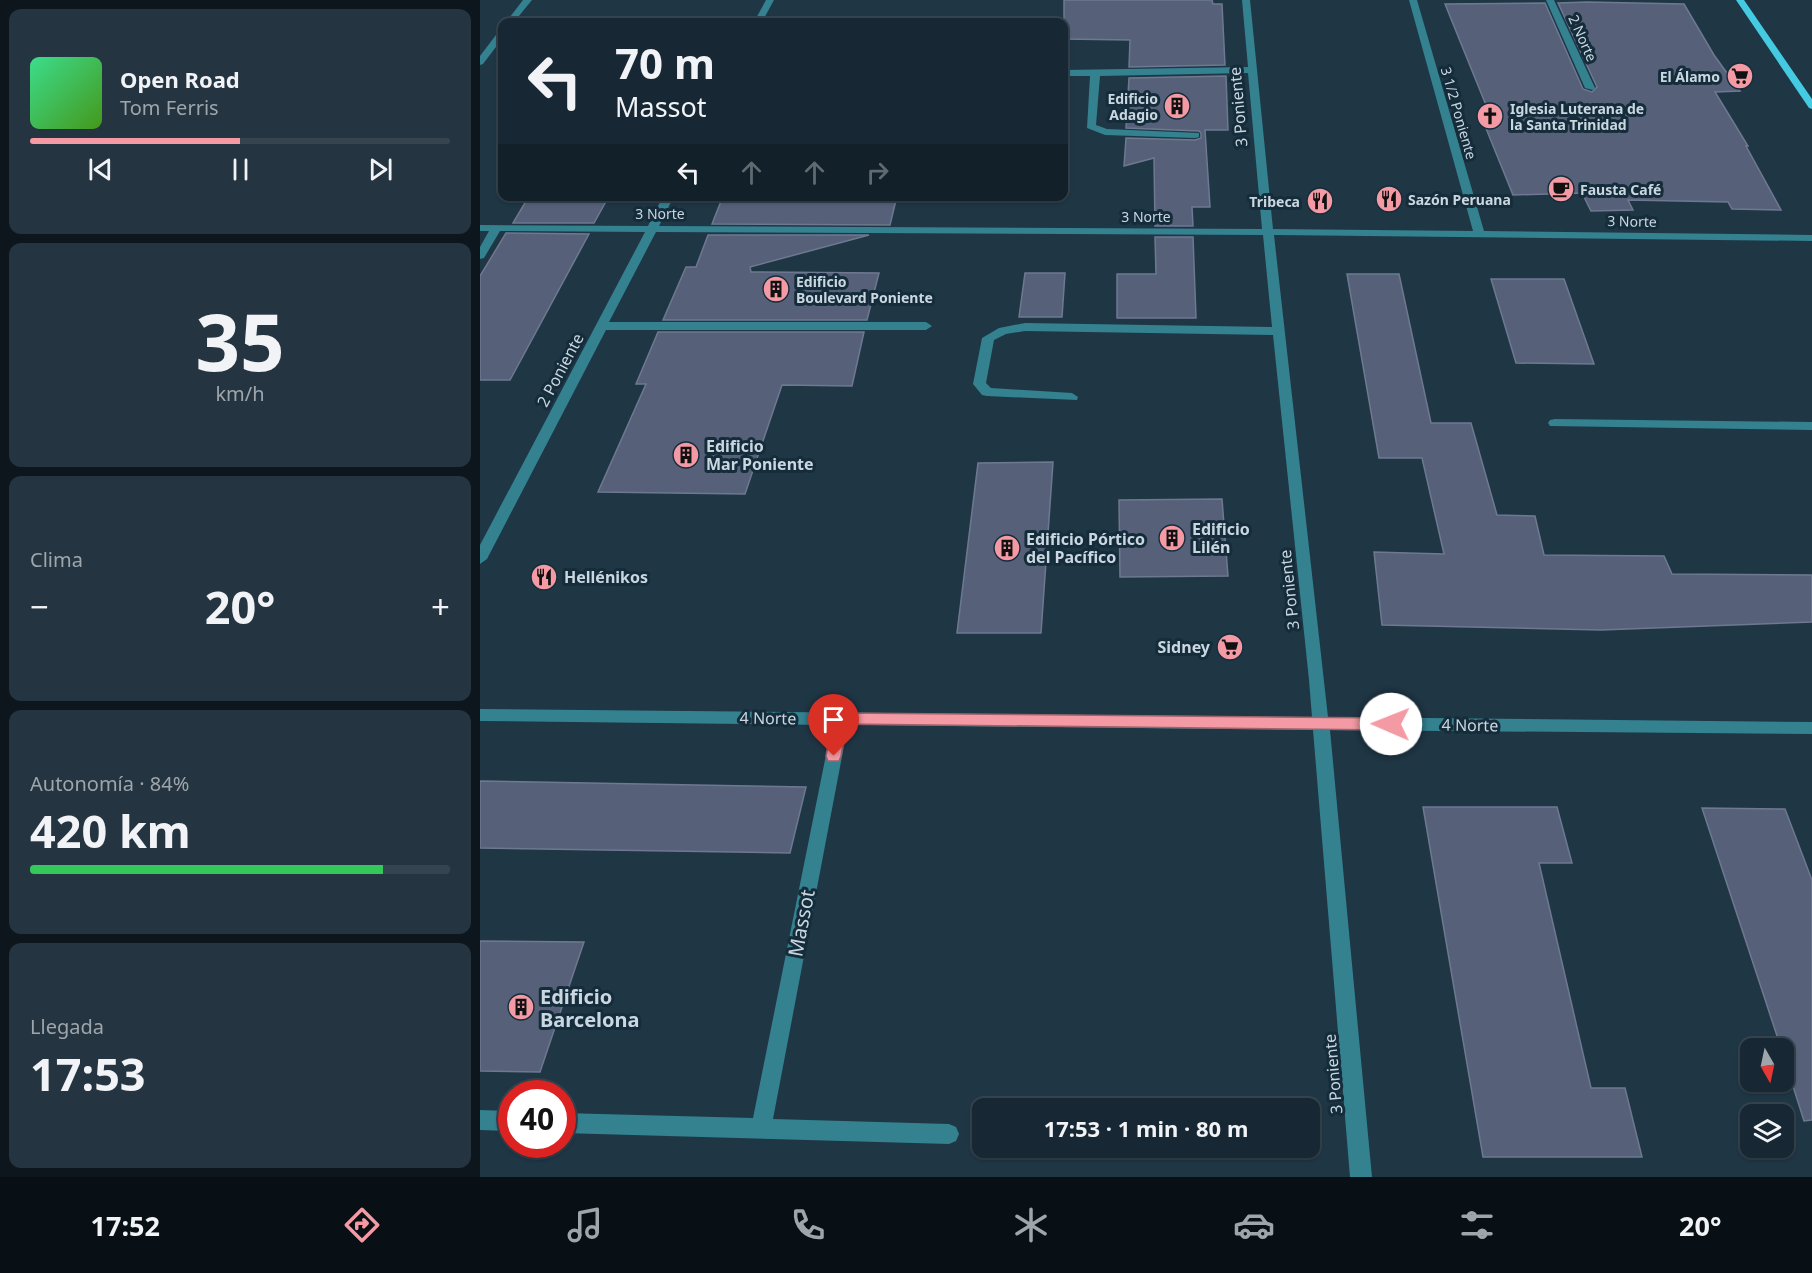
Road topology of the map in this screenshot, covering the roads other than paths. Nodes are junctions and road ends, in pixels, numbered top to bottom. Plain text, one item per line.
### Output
1 (528, 0) edge
2 (770, 0) edge
3 (1246, 0) edge
4 (1413, 0) edge
5 (1551, 0) edge
6 (1740, 0) edge
7 (513, 18) edge
8 (760, 18) edge
9 (498, 38) edge
10 (480, 62) edge
11 (1252, 70) junction
12 (1095, 73) junction
13 (1068, 74) edge
14 (1590, 88) dead end
15 (1812, 106) edge
16 (1196, 135) dead end
17 (666, 201) edge
18 (480, 228) edge
19 (497, 228) junction
20 (653, 228) junction
21 (1268, 232) junction
22 (1479, 234) junction
23 (1812, 238) edge
24 (480, 256) edge
25 (602, 326) junction
26 (926, 326) dead end
27 (1280, 331) junction
28 (1072, 397) dead end
29 (1556, 423) dead end
30 (1812, 426) edge
31 (480, 558) edge
32 (480, 715) edge
33 (841, 719) junction
34 (1321, 723) junction
35 (1812, 729) edge
36 (480, 1120) edge
37 (498, 1121) edge
38 (576, 1123) edge
39 (761, 1128) junction
40 (949, 1134) dead end
41 (1361, 1177) edge

1 - 7 street
2 - 8 street
3 - 11 street, 3 Poniente
4 - 22 street, 3 1/2 Poniente
5 - 14 street, 2 Norte
6 - 15 main road
9 - 10 street
11 - 12 street
11 - 21 street, 3 Poniente
12 - 13 street
12 - 16 street
17 - 20 street, 2 Poniente
18 - 19 street, 3 Norte
19 - 20 street, 3 Norte
19 - 24 street
20 - 21 street, 3 Norte
20 - 25 street, 2 Poniente
21 - 22 street, 3 Norte
21 - 27 street, 3 Poniente
22 - 23 street, 3 Norte
25 - 26 street
25 - 31 street, 2 Poniente
27 - 28 street
27 - 34 street, 3 Poniente
29 - 30 street
32 - 33 street, 4 Norte
33 - 34 street, 4 Norte
33 - 39 street, Massot
34 - 35 street, 4 Norte
34 - 41 street, 3 Poniente
36 - 37 street
38 - 39 street
39 - 40 street

